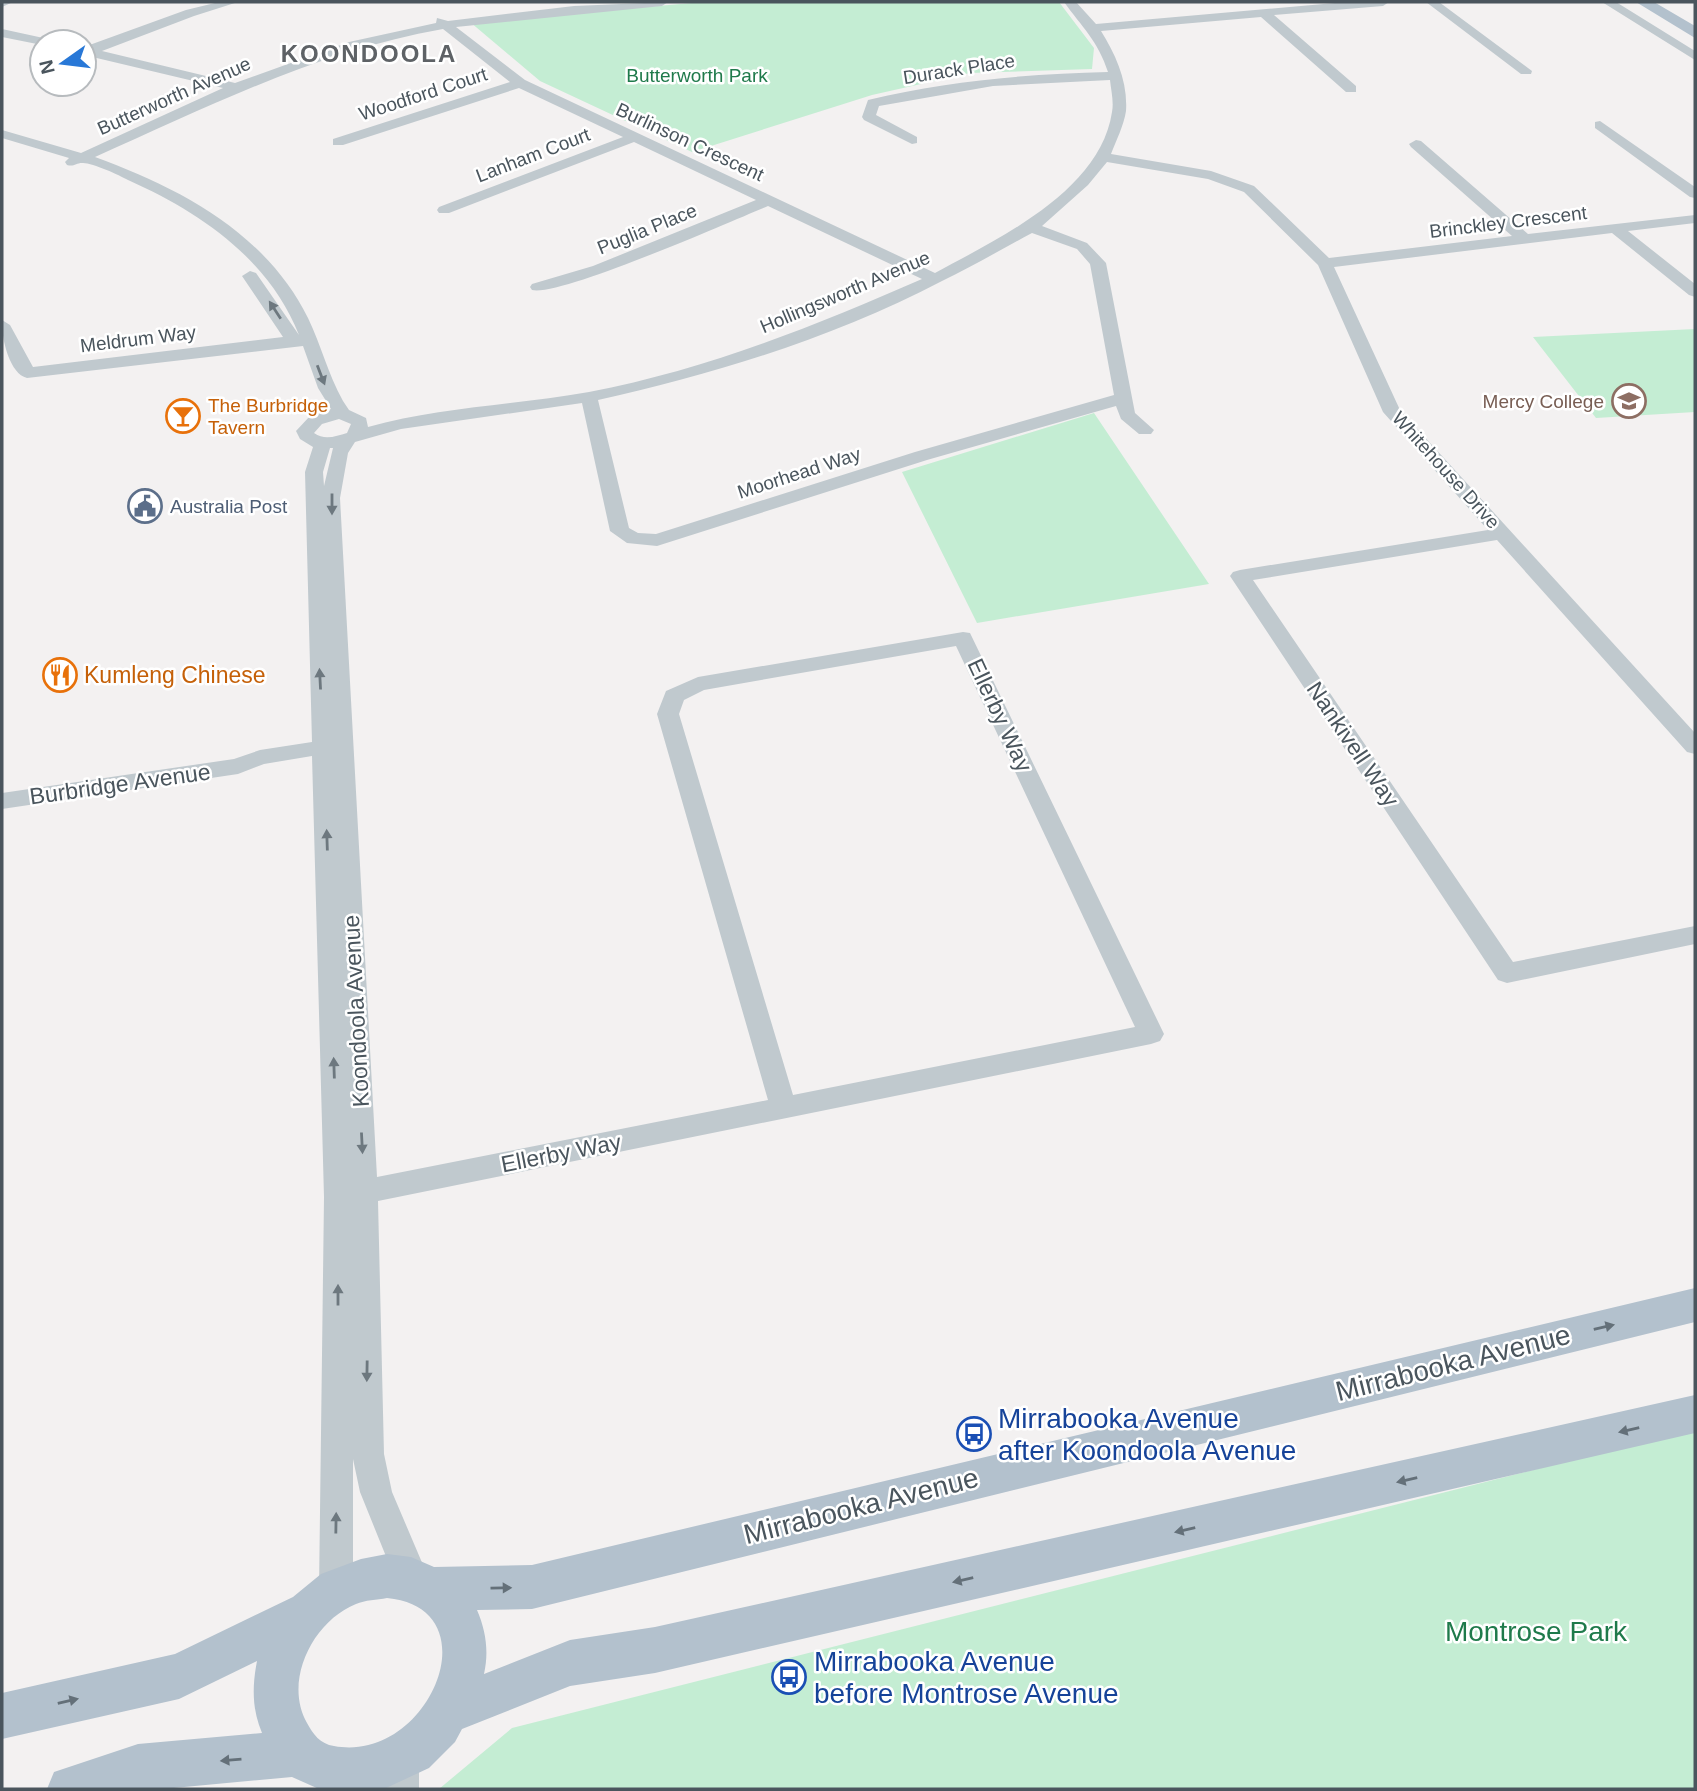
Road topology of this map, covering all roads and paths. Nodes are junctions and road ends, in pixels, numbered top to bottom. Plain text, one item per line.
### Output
1 (232, 2) edge
2 (606, 2) edge
3 (662, 2) edge
4 (1070, 2) edge
5 (1383, 2) edge
6 (1432, 2) edge
7 (1608, 2) edge
8 (1644, 2) edge
9 (547, 6) edge
10 (1264, 12) junction
11 (444, 23) junction
12 (1093, 28) junction
13 (2, 33) edge
14 (1695, 33) edge
15 (28, 39) edge
16 (98, 47) edge
17 (98, 54) edge
18 (1695, 56) edge
19 (1526, 71) dead end
20 (1116, 76) junction
21 (520, 83) junction
22 (231, 87) junction
23 (1351, 89) dead end
24 (1600, 124) dead end
25 (2, 134) edge
26 (635, 137) junction
27 (912, 140) dead end
28 (2, 142) edge
29 (338, 142) dead end
30 (1416, 144) dead end
31 (73, 157) junction
32 (1103, 157) junction
33 (1695, 194) edge
34 (769, 200) junction
35 (444, 209) dead end
36 (1695, 219) edge
37 (1031, 227) junction
38 (1616, 229) junction
39 (1525, 240) junction
40 (1325, 264) junction
41 (935, 279) junction
42 (538, 287) dead end
43 (1695, 292) edge
44 (2, 325) edge
45 (302, 340) junction
46 (589, 397) junction
47 (1123, 398) junction
48 (315, 406) junction
49 (352, 428) junction
50 (1145, 430) dead end
51 (323, 443) junction
52 (1502, 533) junction
53 (1695, 747) edge
54 (334, 752) junction
55 (2, 801) edge
56 (1695, 935) edge
57 (784, 1109) junction
58 (351, 1195) junction
59 (1695, 1305) edge
60 (1695, 1415) edge
61 (422, 1584) junction
62 (323, 1601) junction
63 (449, 1712) junction
64 (2, 1716) edge
65 (322, 1771) edge
66 (401, 1774) edge
67 (71, 1789) edge

1 - 16 street
2 - 9 street, Butterworth Avenue
3 - 9 street, Butterworth Avenue
4 - 12 street, Hollingsworth Avenue
5 - 10 street
6 - 19 street
7 - 18 street
8 - 14 main road
9 - 11 street, Butterworth Avenue
10 - 12 street
10 - 23 street
11 - 21 street, Burlinson Crescent
11 - 22 street, Butterworth Avenue
12 - 20 street, Hollingsworth Avenue
13 - 15 street
17 - 22 street
20 - 27 street, Durack Place
20 - 32 street, Hollingsworth Avenue
21 - 26 street, Burlinson Crescent
21 - 29 street, Woodford Court
22 - 31 street, Butterworth Avenue
24 - 33 street
25 - 31 street
26 - 34 street, Burlinson Crescent
26 - 35 street, Lanham Court
28 - 31 street
30 - 39 street
31 - 45 street
32 - 37 street, Hollingsworth Avenue
32 - 40 street, Whitehouse Drive
34 - 41 street, Burlinson Crescent
34 - 42 street, Puglia Place
36 - 38 street, Brinckley Crescent
37 - 41 street, Hollingsworth Avenue
37 - 47 street
38 - 39 street, Brinckley Crescent
38 - 43 street
39 - 40 street, Brinckley Crescent
40 - 52 street, Whitehouse Drive
41 - 46 street, Hollingsworth Avenue
44 - 45 street, Meldrum Way
45 - 48 street
45 -> 49 street
46 - 47 street, Moorhead Way
46 - 49 street, Hollingsworth Avenue
47 - 50 street
48 - 49 street
48 - 51 street
49 - 51 street
49 -> 54 street, Koondoola Avenue
54 -> 51 street, Koondoola Avenue
52 - 53 street, Whitehouse Drive
52 - 56 street, Nankivell Way
54 - 55 street, Burbridge Avenue
54 - 58 street, Koondoola Avenue
57 - 57 street, Ellerby Way
57 - 58 street, Ellerby Way
58 -> 61 street, Koondoola Avenue
62 -> 58 street, Koondoola Avenue
61 -> 59 main road, Mirrabooka Avenue
60 -> 63 main road
61 - 62 main road, Mirrabooka Avenue
61 - 63 main road
64 -> 62 main road, Mirrabooka Avenue
62 - 65 main road
63 - 66 main road
65 - 66 main road
65 -> 67 main road

